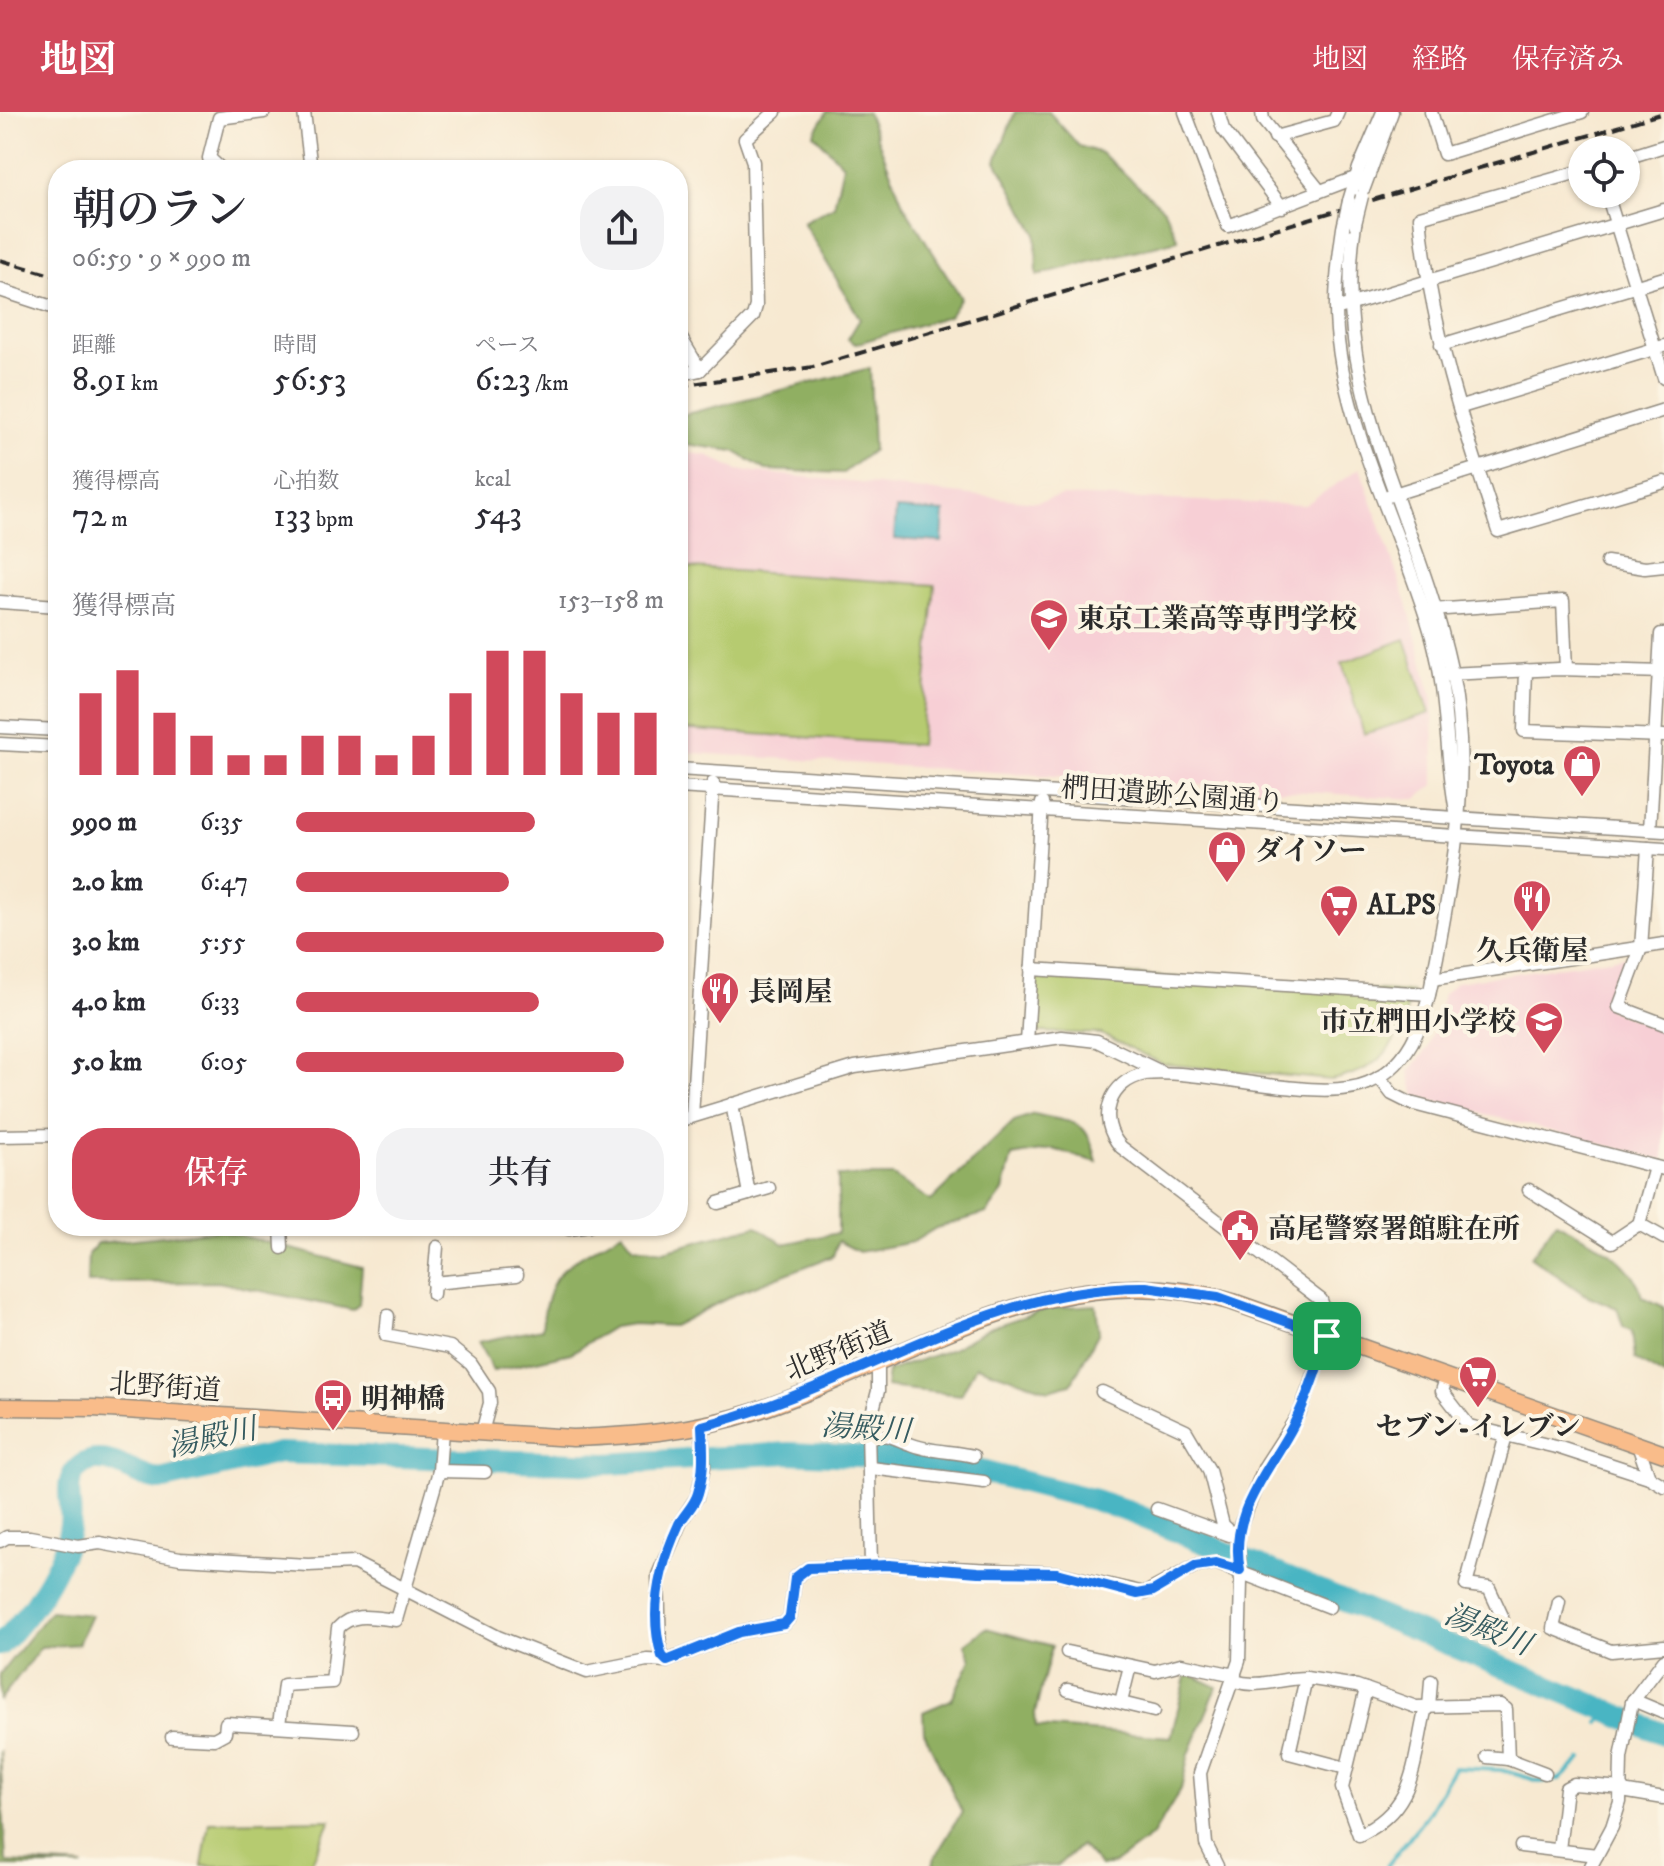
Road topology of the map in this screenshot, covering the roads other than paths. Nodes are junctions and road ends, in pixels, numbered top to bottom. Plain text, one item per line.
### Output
1 (264, 112) edge
2 (304, 112) edge
3 (775, 112) edge
4 (1185, 112) edge
5 (1218, 112) edge
6 (1262, 112) edge
7 (1338, 112) edge
8 (1383, 112) edge
9 (1392, 112) edge
10 (1431, 112) edge
11 (1582, 112) edge
12 (1275, 137) junction
13 (1664, 146) edge
14 (1640, 154) edge
15 (211, 160) edge
16 (310, 160) edge
17 (1568, 175) edge
18 (1361, 180) junction
19 (1319, 190) junction
20 (1282, 207) junction
21 (1612, 208) edge
22 (1664, 210) edge
23 (1617, 224) junction
24 (1664, 278) edge
25 (1426, 281) junction
26 (1636, 287) junction
27 (0, 290) edge
28 (48, 306) edge
29 (1342, 307) junction
30 (1441, 345) junction
31 (1659, 347) edge
32 (688, 350) edge
33 (700, 370) junction
34 (688, 373) edge
35 (1664, 378) edge
36 (1461, 407) junction
37 (1664, 410) edge
38 (1478, 471) junction
39 (1664, 482) edge
40 (1390, 496) junction
41 (1607, 562) dead end
42 (1664, 566) edge
43 (0, 602) edge
44 (48, 605) edge
45 (1430, 610) junction
46 (1664, 634) edge
47 (1566, 669) junction
48 (1526, 670) junction
49 (1662, 672) edge
50 (1446, 674) junction
51 (0, 727) edge
52 (48, 729) edge
53 (1659, 736) edge
54 (0, 744) edge
55 (48, 746) edge
56 (688, 770) edge
57 (714, 772) junction
58 (688, 788) edge
59 (713, 789) junction
60 (1043, 792) junction
61 (1042, 810) junction
62 (1457, 818) junction
63 (1650, 830) junction
64 (1664, 831) edge
65 (1455, 836) junction
66 (1648, 848) junction
67 (1664, 849) edge
68 (1664, 944) edge
69 (1641, 948) junction
70 (1031, 969) junction
71 (1432, 979) junction
72 (1429, 994) junction
73 (1664, 1024) edge
74 (1027, 1042) junction
75 (1163, 1073) junction
76 (1379, 1077) junction
77 (732, 1104) junction
78 (692, 1116) junction
79 (688, 1117) edge
80 (48, 1135) edge
81 (0, 1136) edge
82 (1659, 1168) edge
83 (769, 1188) dead end
84 (1529, 1190) dead end
85 (749, 1194) junction
86 (718, 1203) dead end
87 (1639, 1224) junction
88 (281, 1236) edge
89 (1664, 1238) edge
90 (437, 1247) dead end
91 (282, 1248) dead end
92 (517, 1275) dead end
93 (388, 1316) dead end
94 (1327, 1336) junction
95 (878, 1362) junction
96 (1446, 1379) junction
97 (1102, 1392) dead end
98 (0, 1407) edge
99 (702, 1426) junction
100 (442, 1430) junction
101 (482, 1432) junction
102 (1506, 1435) junction
103 (868, 1440) junction
104 (1638, 1445) junction
105 (1664, 1454) edge
106 (973, 1456) dead end
107 (871, 1467) junction
108 (440, 1469) junction
109 (485, 1472) dead end
110 (1649, 1477) junction
111 (984, 1482) dead end
112 (1664, 1486) edge
113 (1157, 1509) dead end
114 (1234, 1539) junction
115 (0, 1541) edge
116 (871, 1565) junction
117 (1240, 1568) junction
118 (406, 1588) junction
119 (1559, 1602) dead end
120 (1329, 1607) dead end
121 (1502, 1616) dead end
122 (1664, 1646) edge
123 (1067, 1652) dead end
124 (1664, 1660) edge
125 (667, 1661) junction
126 (1130, 1666) junction
127 (1234, 1678) junction
128 (1306, 1678) junction
129 (1431, 1681) dead end
130 (1366, 1689) junction
131 (1068, 1690) dead end
132 (1632, 1701) junction
133 (1121, 1702) junction
134 (1428, 1707) junction
135 (1154, 1711) dead end
136 (1664, 1713) edge
137 (279, 1725) junction
138 (353, 1731) dead end
139 (172, 1737) dead end
140 (1487, 1757) dead end
141 (1508, 1759) junction
142 (1346, 1768) junction
143 (1545, 1773) dead end
144 (1622, 1789) junction
145 (1662, 1799) edge
146 (1521, 1846) dead end
147 (1559, 1850) junction
148 (1594, 1861) edge
149 (1217, 1866) edge

1 - 15 street
2 - 16 street
3 - 33 street
4 - 20 street
5 - 20 street
6 - 12 street
7 - 12 street
8 - 18 street
9 - 18 street
10 - 11 street
12 - 19 street
13 - 14 street
17 - 25 street
18 - 19 street
18 - 29 street, bridge
19 - 20 street
21 - 23 street
22 - 23 street
23 - 25 street
23 - 26 street
24 - 26 street
25 - 29 street
25 - 30 street
26 - 30 street
26 - 31 street
27 - 28 street
29 - 40 street
30 - 36 street
31 - 35 street
31 - 36 street
32 - 33 street
33 - 34 street
36 - 38 street
37 - 38 street
38 - 39 street
38 - 40 street
40 - 45 street
41 - 42 street
43 - 44 street
45 - 47 street
45 - 50 street
46 - 49 street
47 - 48 street
47 - 49 street
48 - 50 street
48 - 53 street
49 - 53 street
50 - 62 street
51 - 52 street
53 - 63 street
54 - 55 street
56 - 57 street, 椚田遺跡公園通り
57 - 59 street
57 - 60 street, 椚田遺跡公園通り
58 - 59 street, 椚田遺跡公園通り
59 - 61 street, 椚田遺跡公園通り
59 - 78 street
60 - 61 street
60 - 62 street, 椚田遺跡公園通り
61 - 65 street, 椚田遺跡公園通り
61 - 70 street
62 - 63 street, 椚田遺跡公園通り
62 - 65 street
63 - 64 street, 椚田遺跡公園通り
65 - 66 street, 椚田遺跡公園通り
65 - 71 street
66 - 67 street, 椚田遺跡公園通り
66 - 69 street
68 - 69 street
69 - 71 street
69 - 73 street
70 - 72 street
70 - 74 street
71 - 72 street
72 - 76 street
74 - 75 street
74 - 77 street
75 - 76 street
75 - 94 street
76 - 82 street
77 - 78 street
77 - 85 street
78 - 79 street
80 - 81 street
82 - 87 street
83 - 85 street
84 - 87 street
85 - 86 street
87 - 89 street
88 - 91 street
90 - 92 street
93 - 101 street
94 - 95 main road, 北野街道
94 - 96 main road, 北野街道
94 - 114 street
95 - 99 main road, 北野街道
95 - 103 street
96 - 102 street
96 - 104 main road, 北野街道
97 - 114 street
98 - 100 main road, 北野街道
99 - 101 main road, 北野街道
99 - 125 street
100 - 101 main road, 北野街道
100 - 108 street
102 - 110 street
102 - 121 street
103 - 106 street
103 - 107 street
104 - 105 main road, 北野街道
104 - 110 street
107 - 111 street
107 - 116 street
108 - 109 street
108 - 118 street
110 - 112 street
113 - 114 street
114 - 117 street
115 - 118 street
116 - 117 street
116 - 125 street
117 - 120 street
117 - 127 street
118 - 125 street
118 - 137 street
119 - 122 street
123 - 126 street
124 - 132 street
126 - 127 street
126 - 133 street
127 - 128 street
127 - 149 street
128 - 130 street
128 - 142 street
129 - 134 street
130 - 134 street
130 - 142 street
131 - 133 street
132 - 136 street
132 - 144 street
133 - 135 street
134 - 141 street
134 - 142 street
137 - 138 street
137 - 139 street
140 - 141 street
141 - 143 street
144 - 145 street
144 - 147 street
144 - 148 street
146 - 147 street
147 - 148 street

